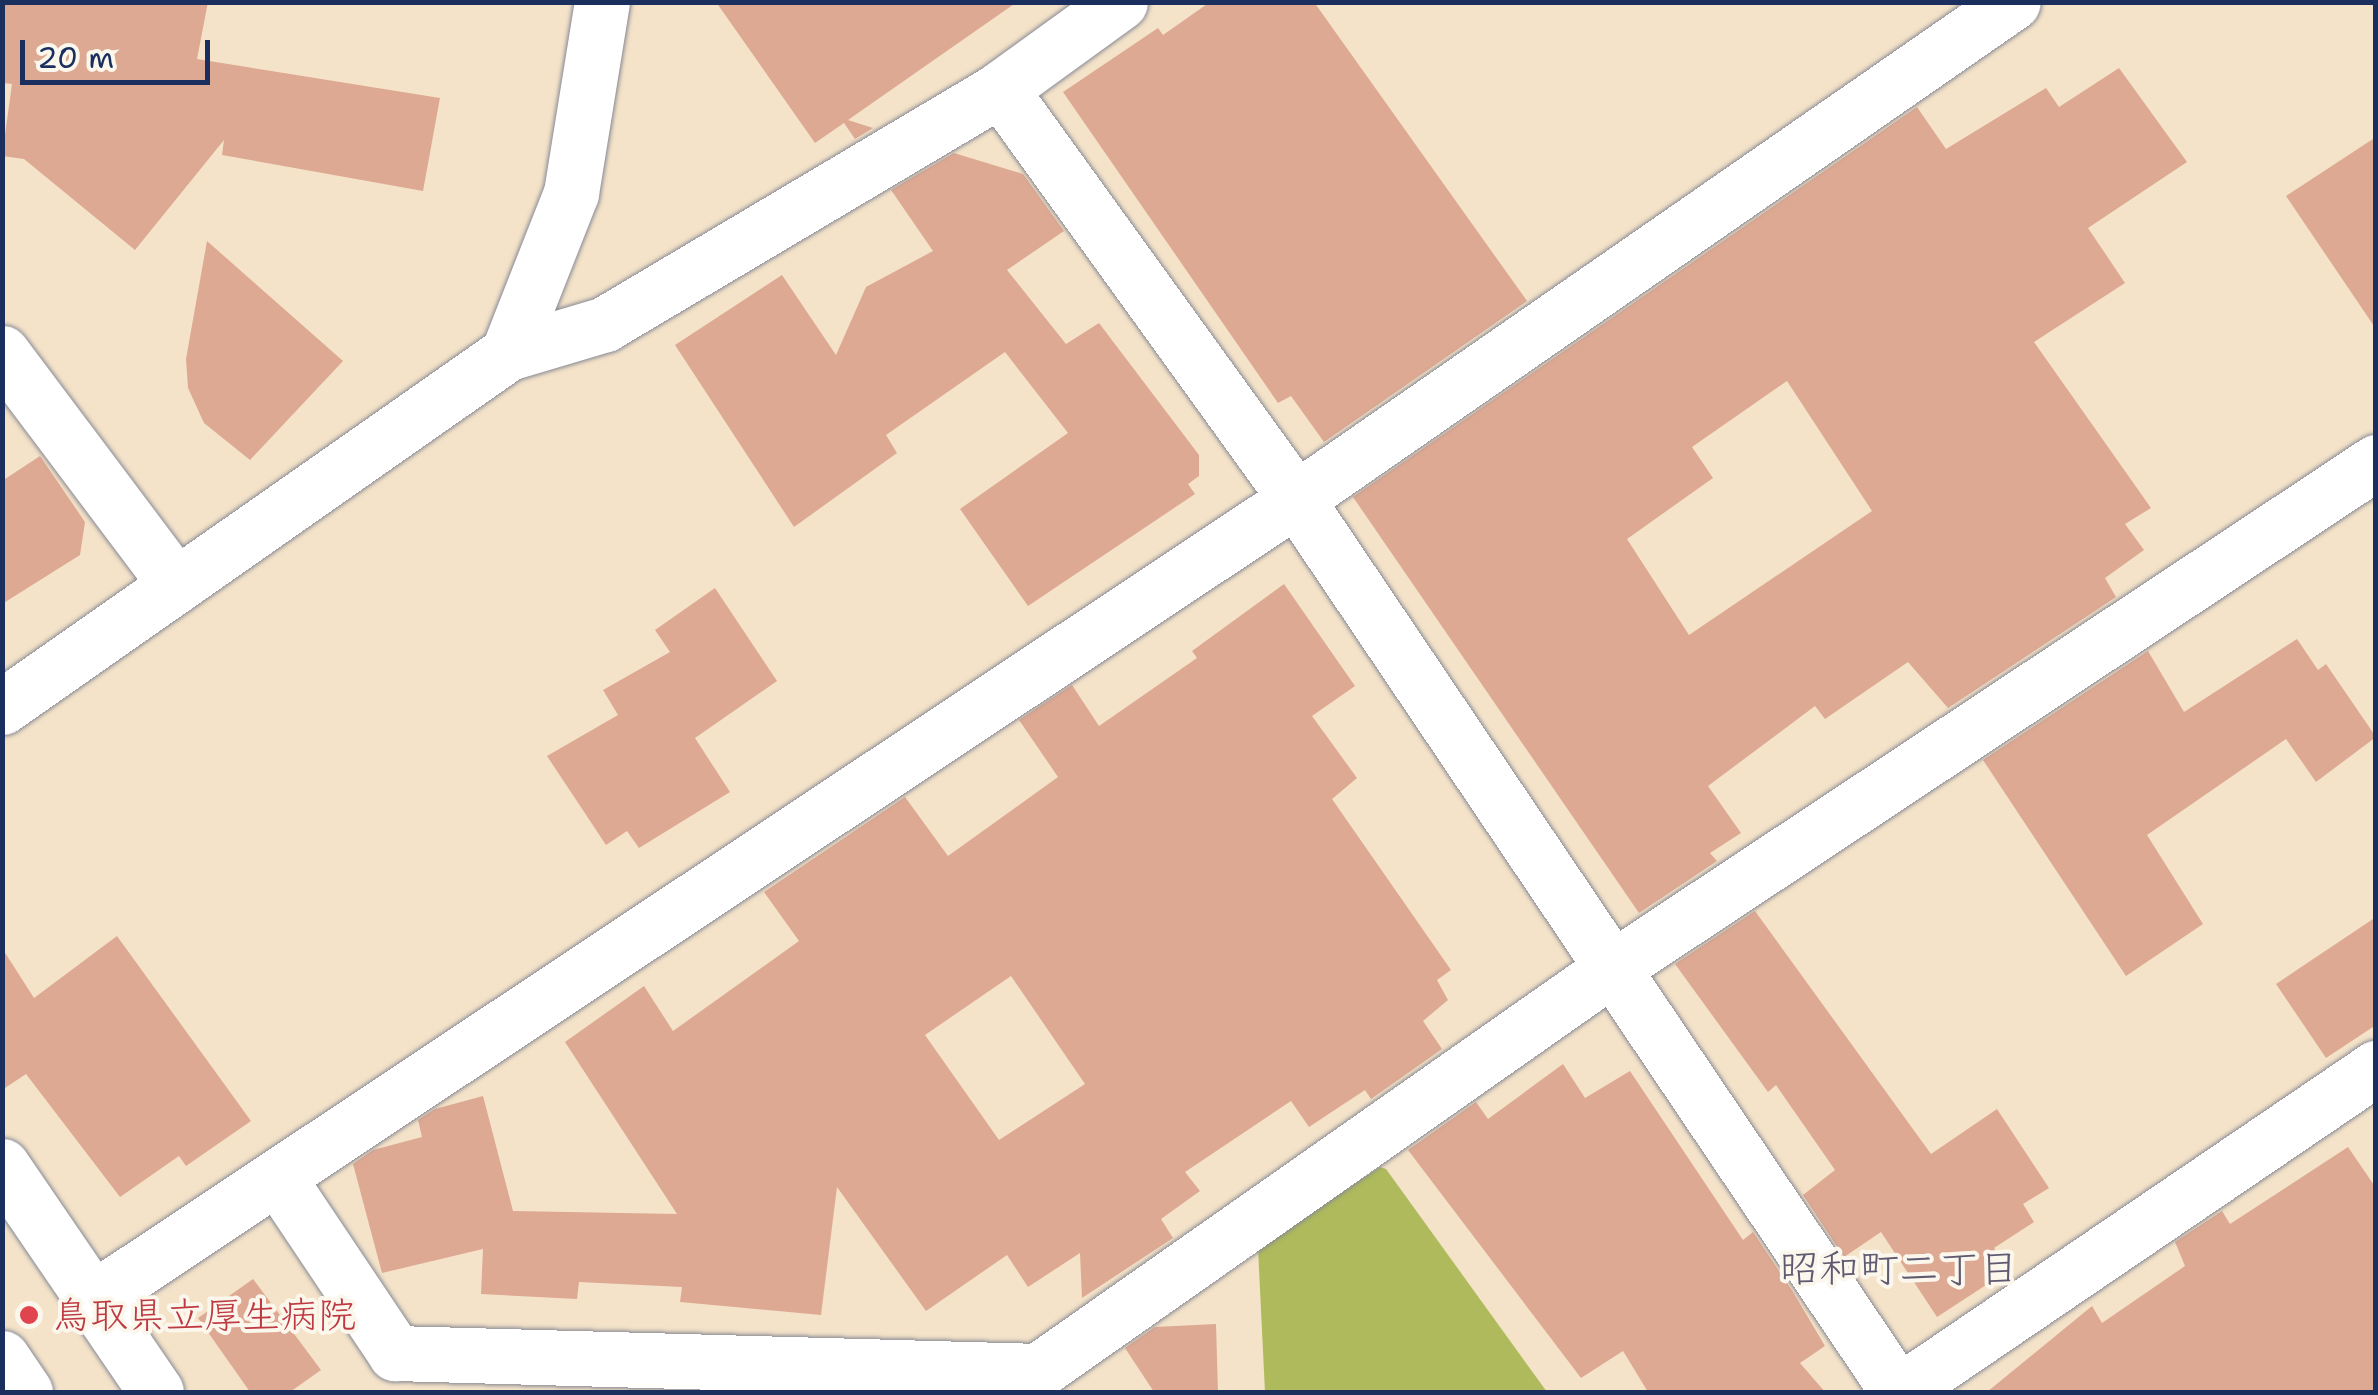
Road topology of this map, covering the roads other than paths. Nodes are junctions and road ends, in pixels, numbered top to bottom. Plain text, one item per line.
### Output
1 (602, 2) edge
2 (1120, 2) edge
3 (2013, 2) edge
4 (1000, 89) junction
5 (508, 352) junction
6 (2, 353) edge
7 (2376, 462) edge
8 (1296, 499) junction
9 (176, 585) junction
10 (2, 706) edge
11 (1611, 970) junction
12 (2376, 1068) edge
13 (2, 1166) edge
14 (278, 1178) junction
15 (93, 1298) junction
16 (2, 1358) edge
17 (1039, 1382) edge
18 (26, 1392) edge
19 (156, 1392) edge
20 (1898, 1392) edge

1 - 5 street
2 - 4 street
3 - 8 street
4 - 5 street
4 - 8 street
5 - 9 street
6 - 9 street
7 - 11 street
8 - 11 street
8 - 14 street
9 - 10 street
11 - 17 street
11 - 20 street
12 - 20 street
13 - 15 street
14 - 15 street
14 - 17 street
15 - 19 street
16 - 18 street

